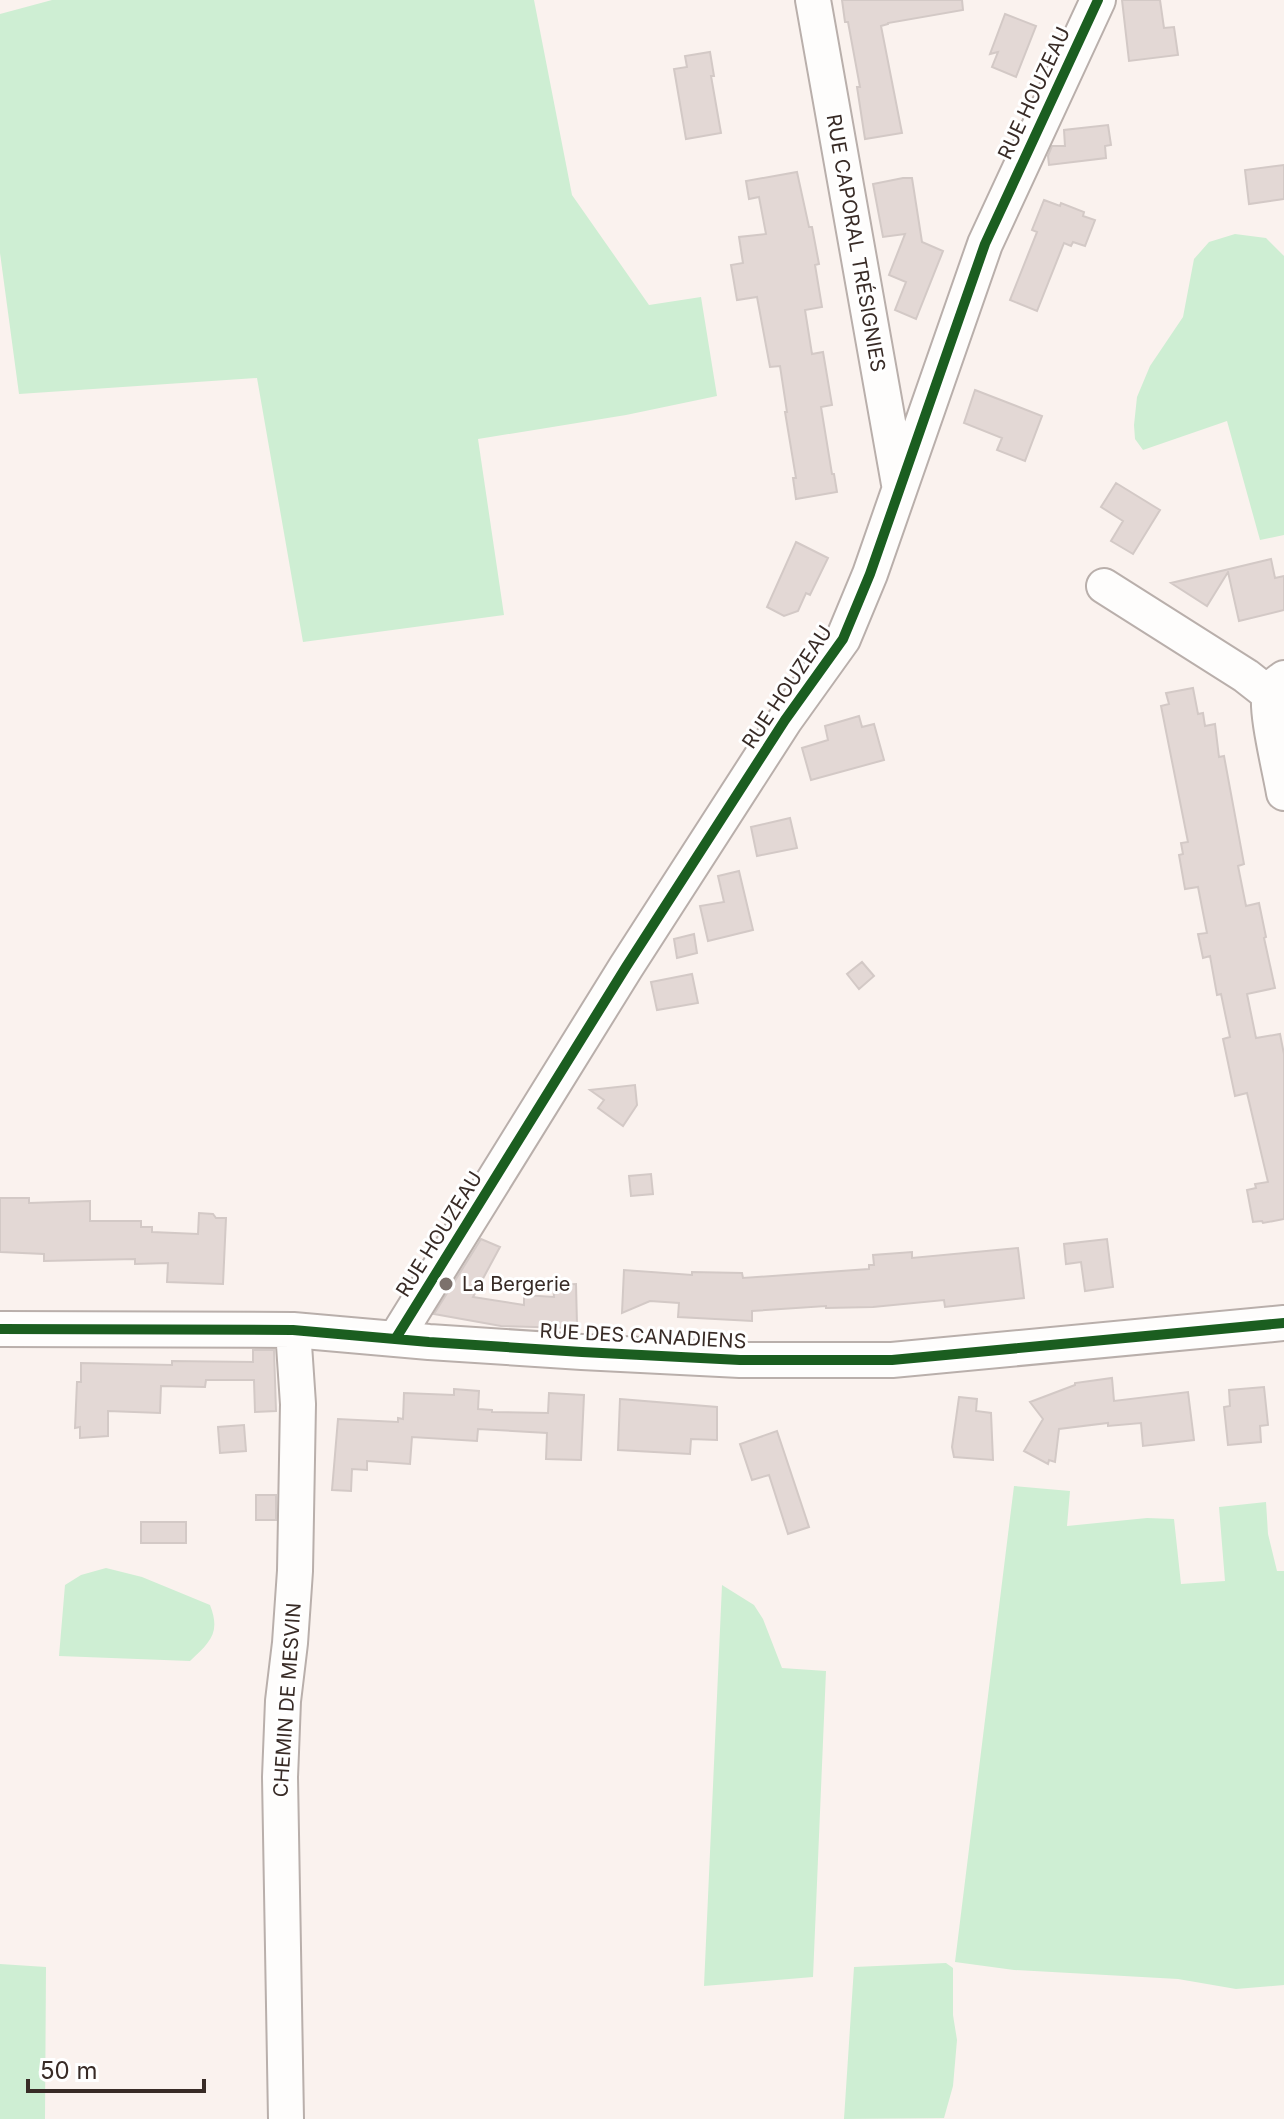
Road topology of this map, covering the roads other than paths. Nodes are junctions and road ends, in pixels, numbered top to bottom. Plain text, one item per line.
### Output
1 (813, 0) edge
2 (1098, 0) edge
3 (899, 486) junction
4 (1104, 586) dead end
5 (1276, 686) edge
6 (1284, 793) edge
7 (1284, 1323) edge
8 (0, 1329) edge
9 (293, 1330) junction
10 (396, 1338) junction
11 (286, 2119) edge

1 - 3 street, RUE CAPORAL TRÉSIGNIES
2 - 3 street, RUE HOUZEAU
3 - 10 street, RUE HOUZEAU
4 - 5 street
5 - 6 street
7 - 10 street, RUE DES CANADIENS
8 - 9 street, RUE DES CANADIENS
9 - 10 street, RUE DES CANADIENS
9 - 11 street, CHEMIN DE MESVIN

